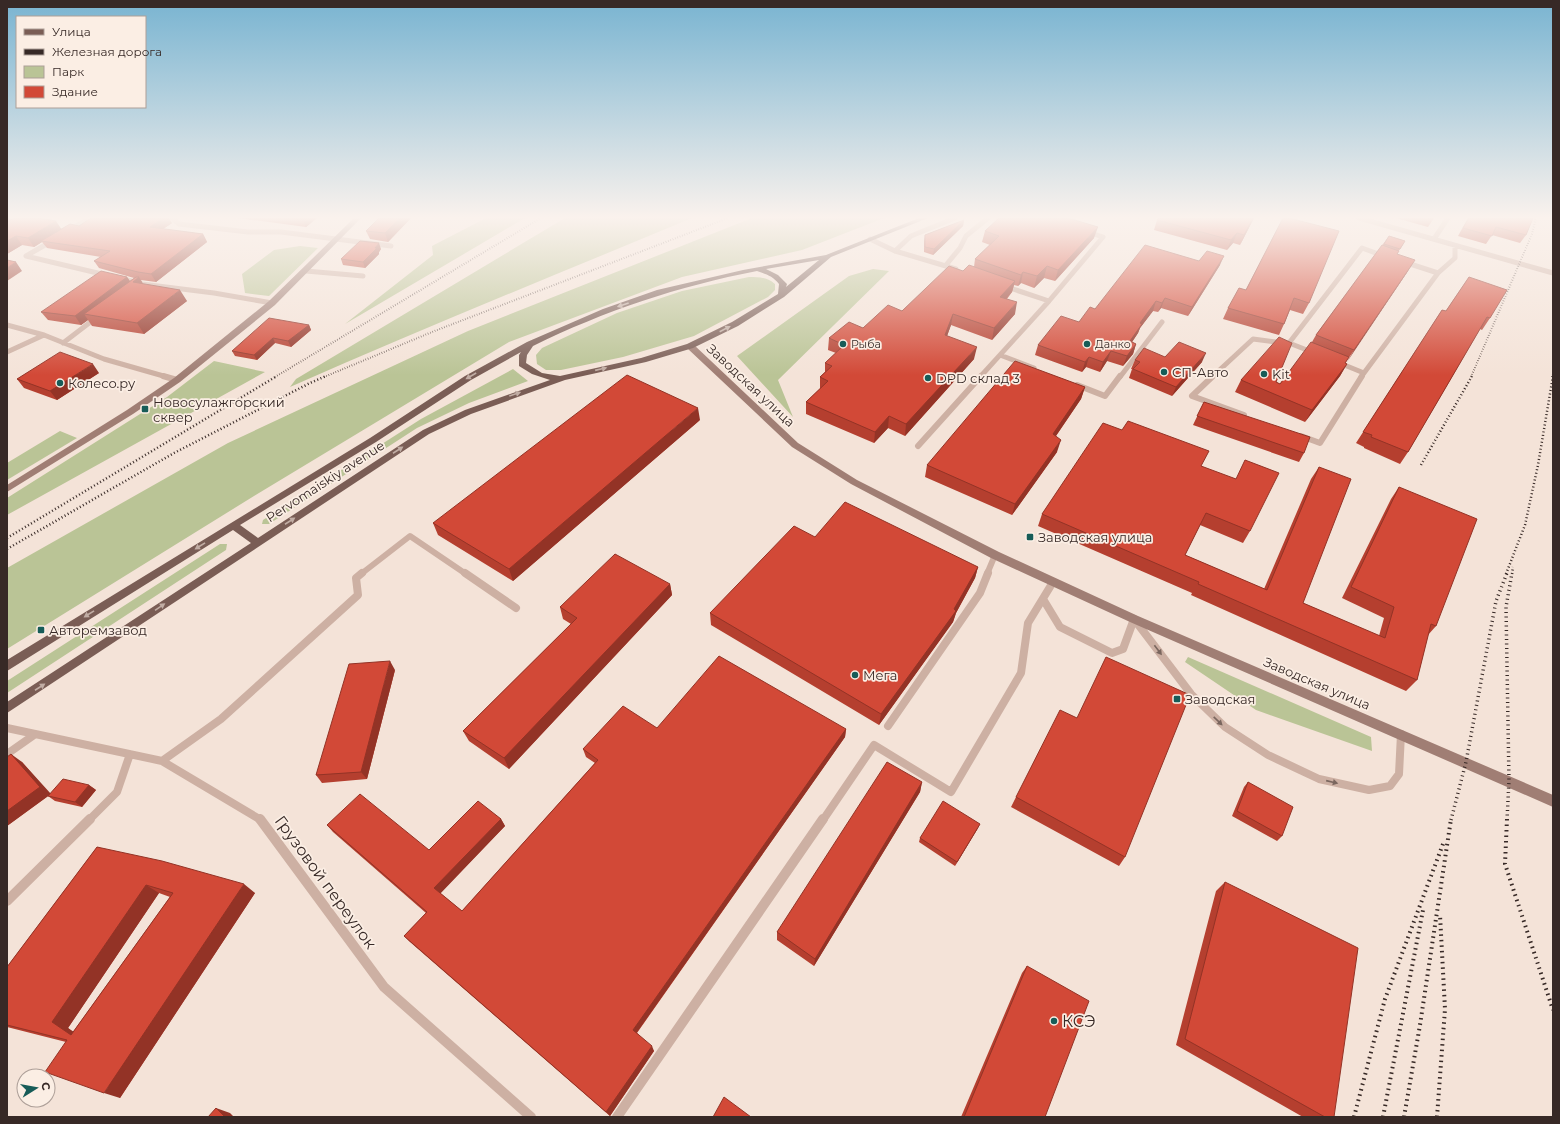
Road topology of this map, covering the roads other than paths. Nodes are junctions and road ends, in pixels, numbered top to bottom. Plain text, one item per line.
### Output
1 (86, 270) edge
2 (749, 270) edge
3 (762, 270) edge
4 (811, 270) edge
5 (1075, 270) edge
6 (1345, 270) edge
7 (1430, 270) edge
8 (1441, 270) edge
9 (306, 271) joint
10 (1438, 273) junction
11 (363, 276) dead end
12 (997, 283) edge
13 (142, 284) junction
14 (136, 288) edge
15 (781, 295) junction
16 (1049, 301) junction
17 (272, 303) junction
18 (105, 311) edge
19 (1162, 322) dead end
20 (7, 325) edge
21 (44, 336) junction
22 (63, 343) junction
23 (1289, 343) junction
24 (530, 344) junction
25 (7, 346) edge
26 (690, 346) junction
27 (14, 348) junction
28 (7, 352) edge
29 (1317, 354) edge
30 (1000, 355) junction
31 (1330, 360) edge
32 (1042, 372) edge
33 (1364, 373) junction
34 (563, 378) junction
35 (177, 380) junction
36 (1070, 382) edge
37 (1249, 417) edge
38 (1292, 432) edge
39 (918, 446) dead end
40 (7, 489) edge
41 (233, 525) junction
42 (257, 542) junction
43 (995, 555) junction
44 (1053, 582) junction
45 (1043, 599) junction
46 (516, 608) dead end
47 (1134, 619) junction
48 (7, 666) edge
49 (7, 708) edge
50 (888, 726) dead end
51 (7, 728) edge
52 (34, 734) junction
53 (1401, 734) junction
54 (7, 754) edge
55 (130, 754) junction
56 (162, 761) junction
57 (1553, 801) edge
58 (7, 901) edge
59 (531, 1117) edge
60 (616, 1117) edge

1 - 13 lane
2 -> 24 main road, Pervomaiskiy avenue
3 - 15 main road
4 - 15 main road, Pervomaiskiy avenue
5 - 16 lane
6 - 23 lane
7 - 10 lane
8 - 10 lane
9 - 11 lane
9 - 17 main road
10 - 33 lane
12 - 16 lane
13 - 14 lane
13 - 17 lane
26 -> 15 main road, Pervomaiskiy avenue
16 - 30 lane
17 - 35 main road
18 - 22 lane
19 - 36 lane
20 - 21 lane
21 - 22 lane
21 - 27 lane
22 - 35 lane
23 - 29 lane
23 - 37 lane
24 - 34 main road
24 -> 41 main road, Pervomaiskiy avenue
25 - 27 lane
34 -> 26 main road, Pervomaiskiy avenue
26 - 43 main road, Заводская улица
27 - 28 lane
30 - 32 lane
30 - 39 lane
31 - 33 lane
33 - 38 lane
42 -> 34 main road, Pervomaiskiy avenue
35 - 40 main road
41 - 42 main road
41 -> 48 main road, Pervomaiskiy avenue
49 -> 42 main road, Pervomaiskiy avenue
43 - 44 main road, Заводская улица
43 - 50 lane
44 - 45 lane
44 - 47 main road, Заводская улица
45 - 47 lane
45 - 60 lane
46 - 56 lane
47 - 53 main road, Заводская улица
47 -> 53 lane
51 - 52 lane, Грузовой переулок
52 - 54 lane
52 - 55 lane, Грузовой переулок
53 - 57 main road, Заводская улица
55 - 56 lane, Грузовой переулок
55 - 58 lane
56 - 59 lane, Грузовой переулок

